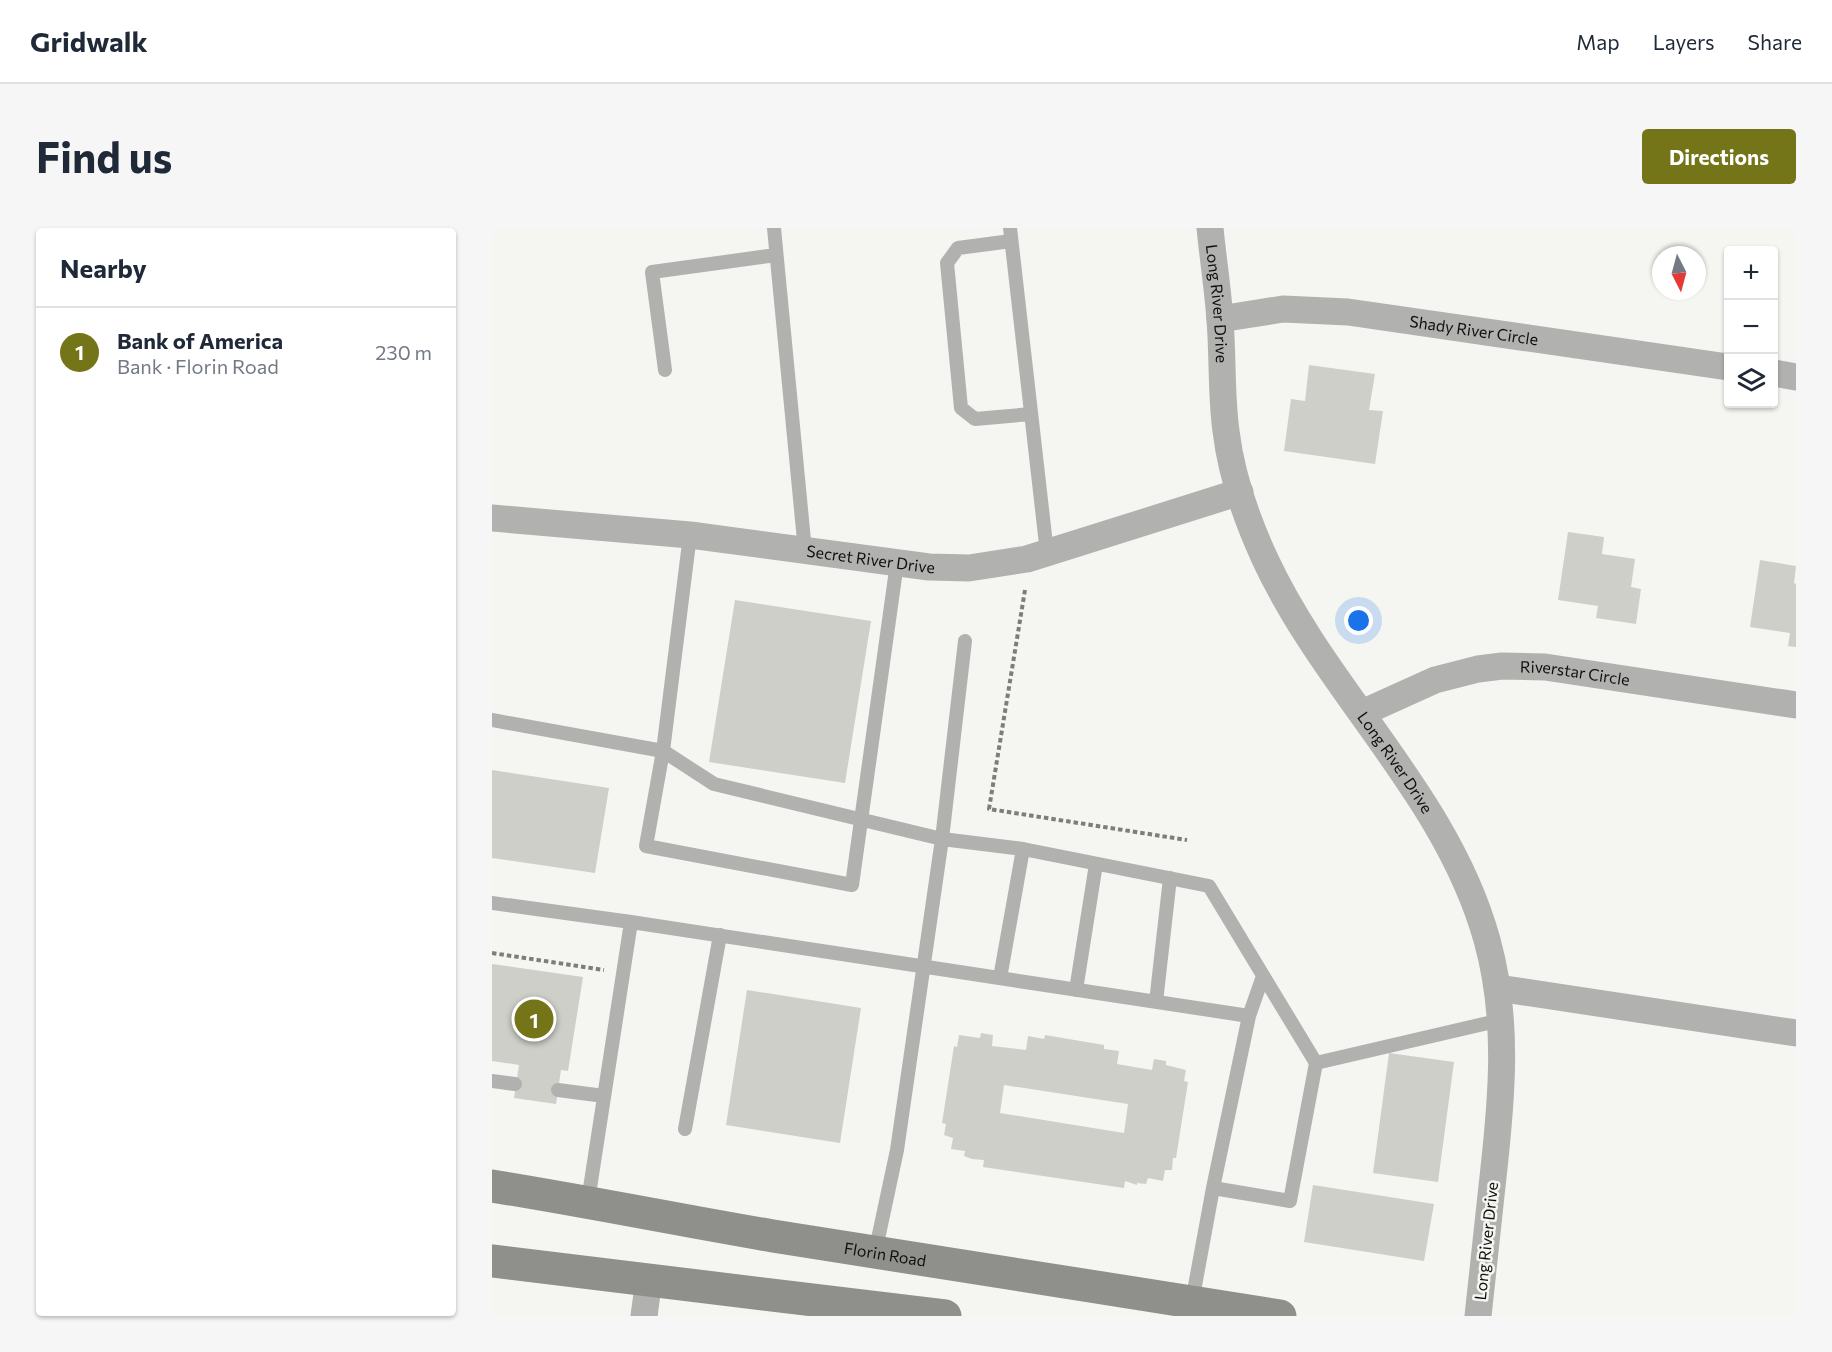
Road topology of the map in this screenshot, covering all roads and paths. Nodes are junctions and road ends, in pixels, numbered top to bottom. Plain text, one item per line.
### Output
1 (774, 228) edge
2 (1210, 228) edge
3 (1011, 234) edge
4 (776, 255) junction
5 (1220, 319) junction
6 (1724, 366) edge
7 (665, 370) dead end
8 (1778, 374) edge
9 (1796, 377) edge
10 (1030, 414) junction
11 (1240, 492) junction
12 (492, 518) edge
13 (690, 535) junction
14 (805, 551) junction
15 (1047, 553) junction
16 (897, 563) junction
17 (1025, 590) dead end
18 (965, 641) dead end
19 (1796, 705) edge
20 (1362, 714) junction
21 (492, 720) edge
22 (663, 751) junction
23 (862, 820) junction
24 (942, 839) junction
25 (1187, 840) dead end
26 (1023, 849) junction
27 (1096, 864) junction
28 (1170, 878) junction
29 (492, 903) edge
30 (631, 922) junction
31 (720, 935) junction
32 (492, 953) edge
33 (925, 966) junction
34 (611, 971) dead end
35 (1263, 976) junction
36 (1000, 978) junction
37 (1498, 988) junction
38 (1076, 990) junction
39 (1156, 1002) junction
40 (1250, 1016) junction
41 (1501, 1020) junction
42 (1796, 1033) edge
43 (1316, 1063) junction
44 (492, 1081) edge
45 (515, 1084) dead end
46 (558, 1090) dead end
47 (604, 1096) junction
48 (686, 1129) dead end
49 (492, 1186) edge
50 (1213, 1188) junction
51 (588, 1201) junction
52 (875, 1253) junction
53 (492, 1261) edge
54 (649, 1279) junction
55 (1192, 1302) junction
56 (644, 1316) edge
57 (945, 1316) edge
58 (1280, 1316) edge
59 (1478, 1316) edge

1 - 4 lane
2 - 5 street, Long River Drive
3 - 10 lane
3 - 10 lane
4 - 7 lane
4 - 14 lane
5 - 6 street, Shady River Circle
5 - 11 street, Long River Drive
8 - 9 street
10 - 15 lane
11 - 15 street, Secret River Drive
11 - 20 street, Long River Drive
12 - 13 street, Secret River Drive
13 - 14 street, Secret River Drive
13 - 22 lane
14 - 16 street, Secret River Drive
15 - 16 street, Secret River Drive
16 - 23 lane
17 - 25 path
18 - 24 lane
19 - 20 street, Riverstar Circle
20 - 37 street, Long River Drive
21 - 22 lane
22 - 23 lane
22 - 23 lane
23 - 24 lane
24 - 26 lane
24 - 33 lane
26 - 27 lane
26 - 36 lane
27 - 28 lane
27 - 38 lane
28 - 35 lane
28 - 39 lane
29 - 30 lane
30 - 31 lane
30 - 47 lane
31 - 33 lane
31 - 48 lane
32 - 34 path
33 - 36 lane
33 - 52 lane
35 - 40 lane
35 - 43 lane
36 - 38 lane
37 - 41 street, Long River Drive
37 - 42 street
38 - 39 lane
39 - 40 lane
40 - 50 lane
41 - 43 lane
41 - 59 street, Long River Drive
43 - 50 lane
44 - 45 lane
46 - 47 lane
47 - 51 lane
49 - 51 main road, Florin Road
50 - 55 lane
51 - 52 main road, Florin Road
52 - 55 main road, Florin Road
53 - 54 main road
54 - 56 street
54 - 57 main road
55 - 58 main road, Florin Road

